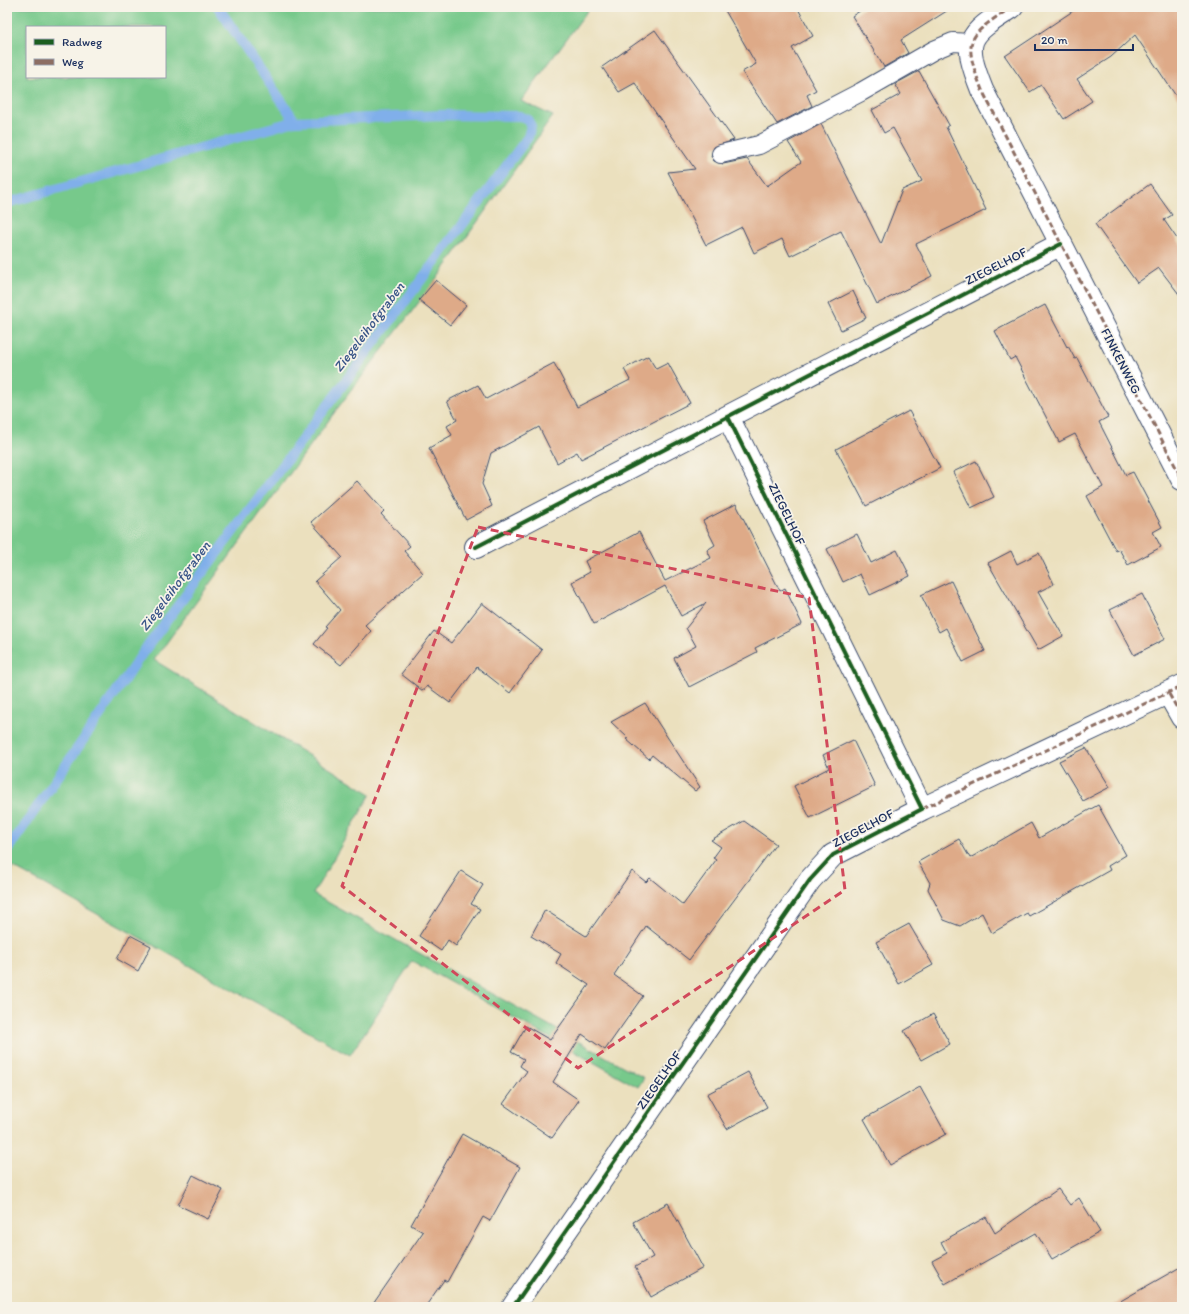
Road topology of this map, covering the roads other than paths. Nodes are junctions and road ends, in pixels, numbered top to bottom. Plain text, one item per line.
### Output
1 (1012, 7) edge
2 (970, 43) junction
3 (721, 154) dead end
4 (1061, 244) junction
5 (728, 417) junction
6 (1182, 479) edge
7 (476, 547) dead end
8 (1175, 690) edge
9 (1182, 717) edge
10 (922, 809) junction
11 (513, 1307) edge

1 - 2 street
2 - 3 lane
2 - 4 street
4 - 5 street, ZIEGELHOF
4 - 6 street, FINKENWEG
5 - 7 street, ZIEGELHOF
5 - 10 street, ZIEGELHOF
8 - 9 street
8 - 10 street, ZIEGELHOF
10 - 11 street, ZIEGELHOF

